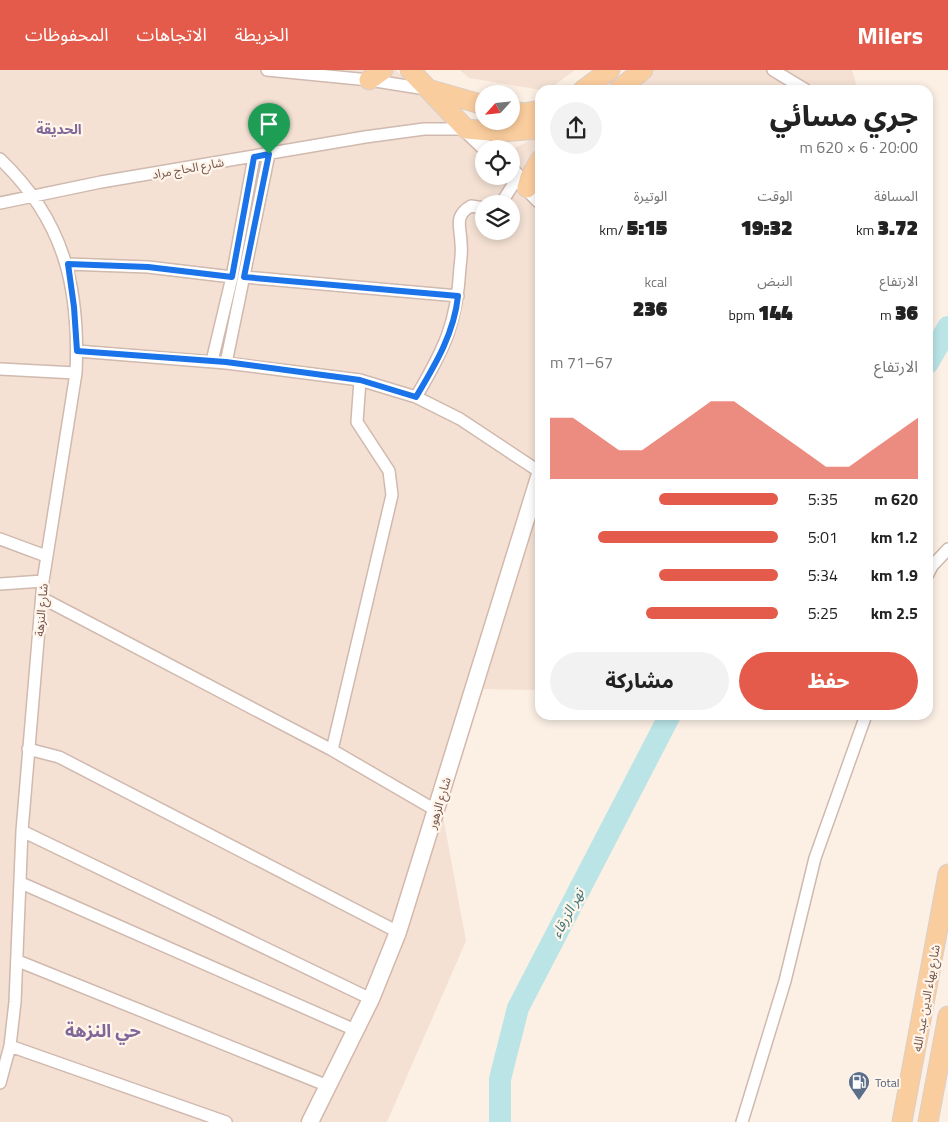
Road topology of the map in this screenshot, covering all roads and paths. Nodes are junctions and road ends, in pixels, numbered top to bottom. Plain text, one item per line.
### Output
1 (267, 70) edge
2 (410, 70) edge
3 (427, 70) edge
4 (610, 70) edge
5 (643, 70) edge
6 (773, 70) edge
7 (376, 75) edge
8 (590, 85) edge
9 (624, 85) edge
10 (798, 85) edge
11 (428, 89) junction
12 (451, 96) junction
13 (475, 103) edge
14 (535, 111) edge
15 (520, 112) edge
16 (473, 129) junction
17 (535, 129) edge
18 (481, 140) edge
19 (483, 140) edge
20 (269, 154) junction
21 (254, 157) junction
22 (0, 159) edge
23 (535, 168) edge
24 (524, 184) edge
25 (512, 195) edge
26 (34, 197) junction
27 (0, 203) edge
28 (475, 207) edge
29 (68, 264) junction
30 (232, 277) junction
31 (244, 277) junction
32 (458, 296) junction
33 (77, 351) junction
34 (212, 361) junction
35 (226, 362) junction
36 (0, 369) edge
37 (76, 373) junction
38 (360, 380) junction
39 (416, 397) junction
40 (535, 470) edge
41 (535, 489) edge
42 (0, 539) edge
43 (948, 549) edge
44 (46, 556) junction
45 (933, 565) edge
46 (43, 581) junction
47 (0, 584) edge
48 (42, 598) junction
49 (864, 720) edge
50 (28, 749) junction
51 (332, 750) junction
52 (438, 811) junction
53 (22, 831) junction
54 (948, 874) edge
55 (21, 883) junction
56 (398, 932) junction
57 (18, 961) junction
58 (371, 998) junction
59 (948, 1016) edge
60 (355, 1030) junction
61 (10, 1046) junction
62 (3, 1065) edge
63 (0, 1083) edge
64 (328, 1086) junction
65 (226, 1122) edge
66 (310, 1122) edge
67 (742, 1122) edge
68 (902, 1122) edge
69 (928, 1122) edge

1 - 7 street
2 - 11 main road
3 - 12 main road
4 - 8 main road
5 - 9 main road
6 - 10 street
7 - 11 street
11 - 12 main road
11 - 16 main road
12 - 13 main road
12 - 16 main road
14 - 15 main road
16 - 17 main road
16 - 18 main road
16 - 19 main road
16 - 20 street, شارع الحاج مراد
20 - 21 street, شارع الحاج مراد
20 - 31 street
21 - 26 street, شارع الحاج مراد
21 - 30 street
22 - 26 street, شارع النزهة
23 - 24 main road
24 - 25 street
26 - 27 street, شارع الحاج مراد
26 - 29 street, شارع النزهة
28 - 32 street
29 - 30 street
29 - 33 street, شارع النزهة
30 - 34 street
31 - 32 street
31 - 35 street
32 - 39 street
33 - 34 street
33 - 37 street, شارع النزهة
34 - 35 street
35 - 38 street
36 - 37 street
37 - 44 street, شارع النزهة
38 - 39 street
38 - 51 street
39 - 40 street
41 - 52 main road, شارع الزهور
42 - 44 street
43 - 45 street
44 - 46 street, شارع النزهة
46 - 47 street
46 - 48 street, شارع النزهة
48 - 50 street, شارع النزهة
48 - 51 street
49 - 67 street
50 - 53 street, شارع النزهة
50 - 56 street
51 - 52 street
52 - 56 main road, شارع الزهور
53 - 55 street, شارع النزهة
53 - 58 street
54 - 68 main road, شارع بهاء الدين عبد الله
55 - 57 street, شارع النزهة
55 - 60 street
56 - 58 main road, شارع الزهور
57 - 61 street, شارع النزهة
57 - 64 street
58 - 60 main road, شارع الزهور
59 - 69 main road, شارع بهاء الدين عبد الله
60 - 64 main road, شارع الزهور
61 - 62 street, شارع النزهة
61 - 65 street
62 - 63 street, شارع النزهة
64 - 66 main road, شارع الزهور

